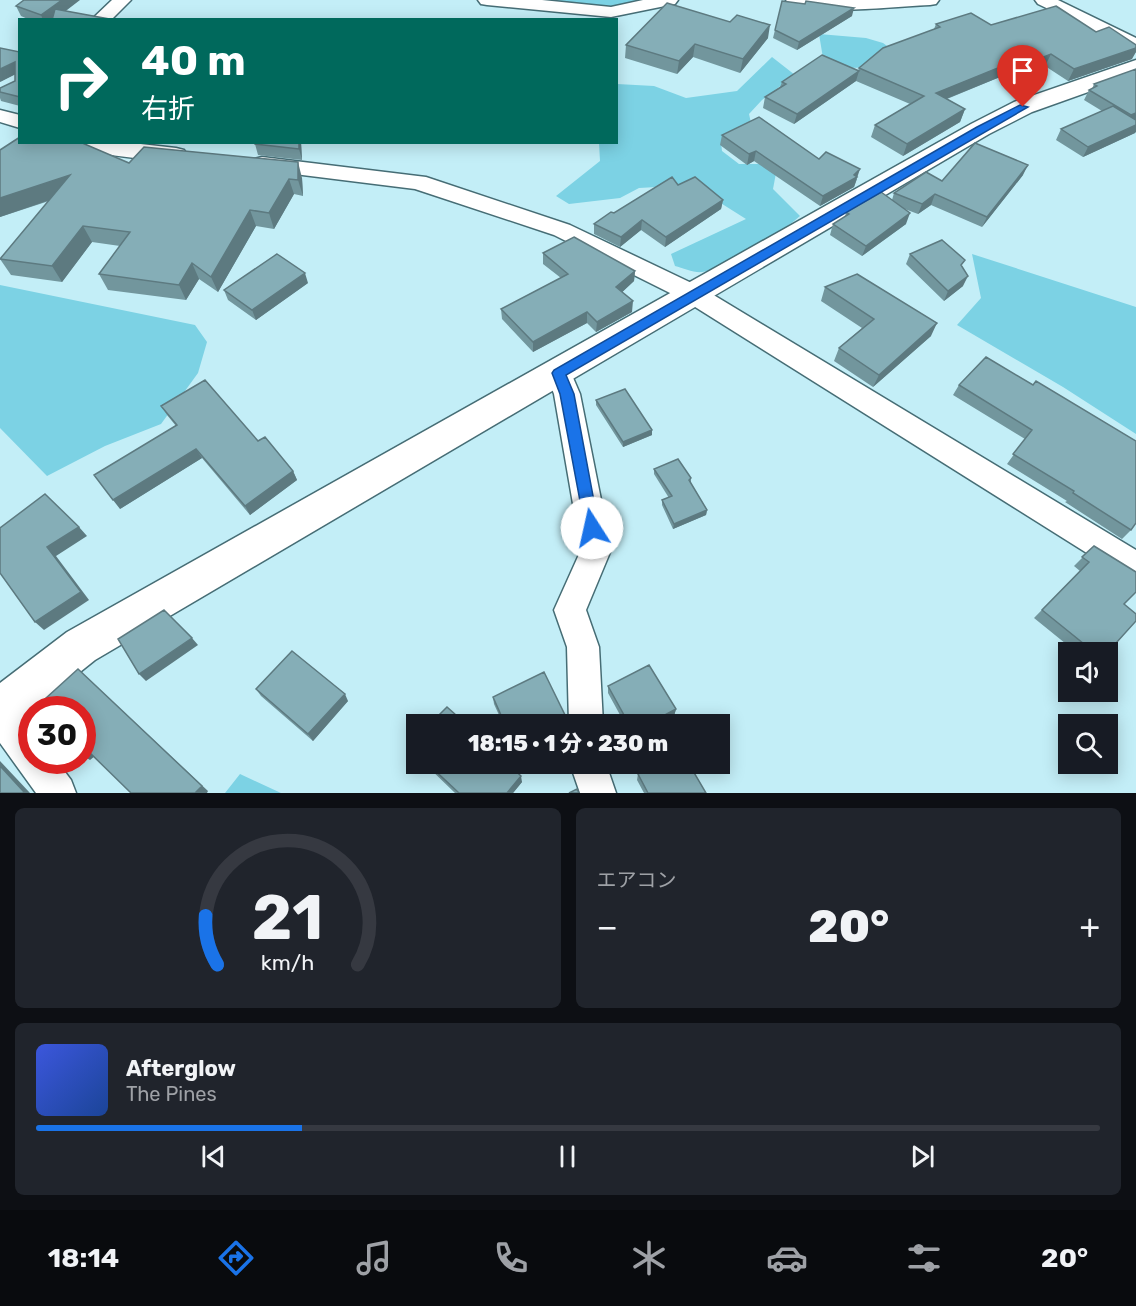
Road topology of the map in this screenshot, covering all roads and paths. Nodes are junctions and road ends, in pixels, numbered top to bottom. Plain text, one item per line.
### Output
1 (122, 0) edge
2 (487, 0) edge
3 (669, 0) edge
4 (795, 0) edge
5 (930, 0) edge
6 (1044, 0) edge
7 (102, 18) edge
8 (1136, 45) edge
9 (1136, 67) edge
10 (0, 116) edge
11 (18, 121) edge
12 (92, 144) edge
13 (198, 157) edge
14 (243, 162) edge
15 (693, 294) junction
16 (558, 373) junction
17 (1136, 567) edge
18 (0, 709) edge
19 (0, 714) edge
20 (586, 714) edge
21 (18, 739) edge
22 (44, 774) edge
23 (591, 774) edge
24 (57, 793) edge
25 (598, 793) edge

1 - 7 street
2 - 3 street
4 - 5 street
6 - 8 street
9 - 15 street
10 - 11 street
12 - 13 street
14 - 15 street
15 - 16 street
15 - 17 street
16 - 18 street
16 - 20 street
19 - 21 street
22 - 24 street
23 - 25 street

